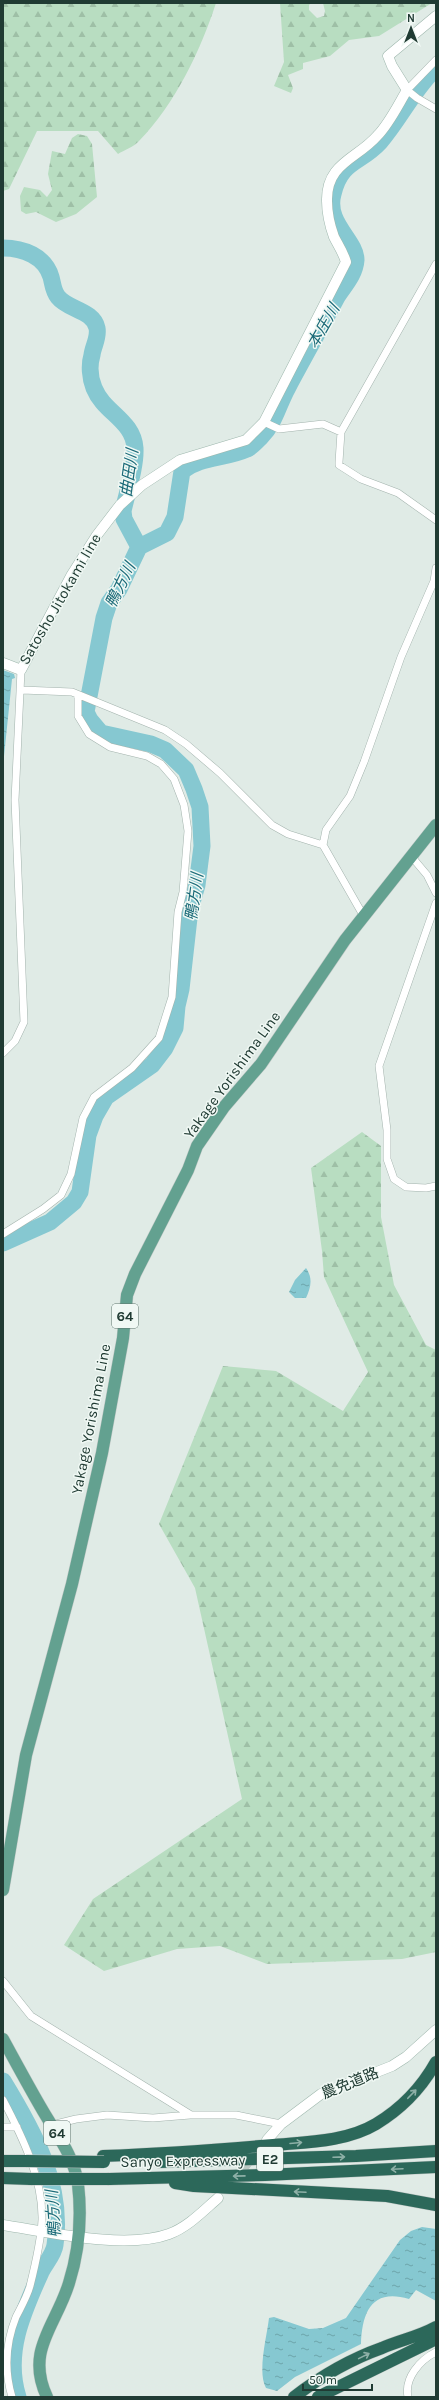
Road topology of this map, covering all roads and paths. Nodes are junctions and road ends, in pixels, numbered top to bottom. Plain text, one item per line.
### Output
1 (436, 16) edge
2 (436, 60) edge
3 (409, 92) junction
4 (436, 109) edge
5 (436, 264) edge
6 (266, 423) junction
7 (340, 432) junction
8 (436, 520) edge
9 (436, 568) edge
10 (435, 580) edge
11 (3, 663) edge
12 (21, 670) junction
13 (22, 690) junction
14 (81, 696) junction
15 (436, 825) edge
16 (323, 845) junction
17 (411, 856) junction
18 (436, 893) edge
19 (436, 903) edge
20 (364, 916) junction
21 (3, 1053) edge
22 (436, 1186) edge
23 (3, 1234) edge
24 (3, 1890) edge
25 (3, 1981) edge
26 (436, 2030) edge
27 (3, 2039) edge
28 (436, 2062) edge
29 (3, 2100) edge
30 (191, 2115) junction
31 (281, 2124) junction
32 (52, 2125) junction
33 (3, 2127) edge
34 (17, 2127) junction
35 (267, 2140) dead end
36 (436, 2152) edge
37 (104, 2159) junction
38 (3, 2161) edge
39 (436, 2167) edge
40 (3, 2178) edge
41 (147, 2178) junction
42 (218, 2198) dead end
43 (436, 2205) edge
44 (3, 2225) edge
45 (43, 2231) junction
46 (73, 2235) junction
47 (435, 2330) edge
48 (436, 2352) edge
49 (12, 2397) edge
50 (47, 2397) edge
51 (294, 2397) edge
52 (318, 2397) edge
53 (408, 2397) edge

1 - 3 main road
2 - 3 street
3 - 4 street
3 - 6 main road, Satosho Jitokami line
5 - 7 street
6 - 7 street
6 - 12 main road, Satosho Jitokami line
7 - 8 street
9 - 10 street
10 - 16 street
11 - 12 main road, Satosho Jitokami line
12 - 13 street
13 - 14 street
13 - 21 street
14 - 16 street
14 - 23 street
15 - 17 main road, Yakage Yorishima Line / 64
16 - 20 street
17 - 18 street
17 - 20 main road, Yakage Yorishima Line / 64
19 - 22 street
20 - 24 main road, Yakage Yorishima Line / 64
25 - 30 street
26 - 31 main road, 農免道路
27 - 32 main road, 64
37 -> 28 highway
29 - 34 street
30 - 31 street
30 - 32 street
31 - 35 main road, 農免道路
32 - 46 main road, 64
33 - 34 street
34 - 45 street
37 -> 36 highway, Sanyo Expressway / E2
37 - 38 highway, Sanyo Expressway / E2, bridge
39 -> 41 highway, Sanyo Expressway / E2
40 - 41 highway, Sanyo Expressway / E2, bridge
43 -> 41 highway
42 - 46 main road
44 - 45 main road
45 - 46 main road
45 - 49 street
46 - 50 main road, 64
51 -> 47 highway
47 - 52 highway
48 - 53 street

